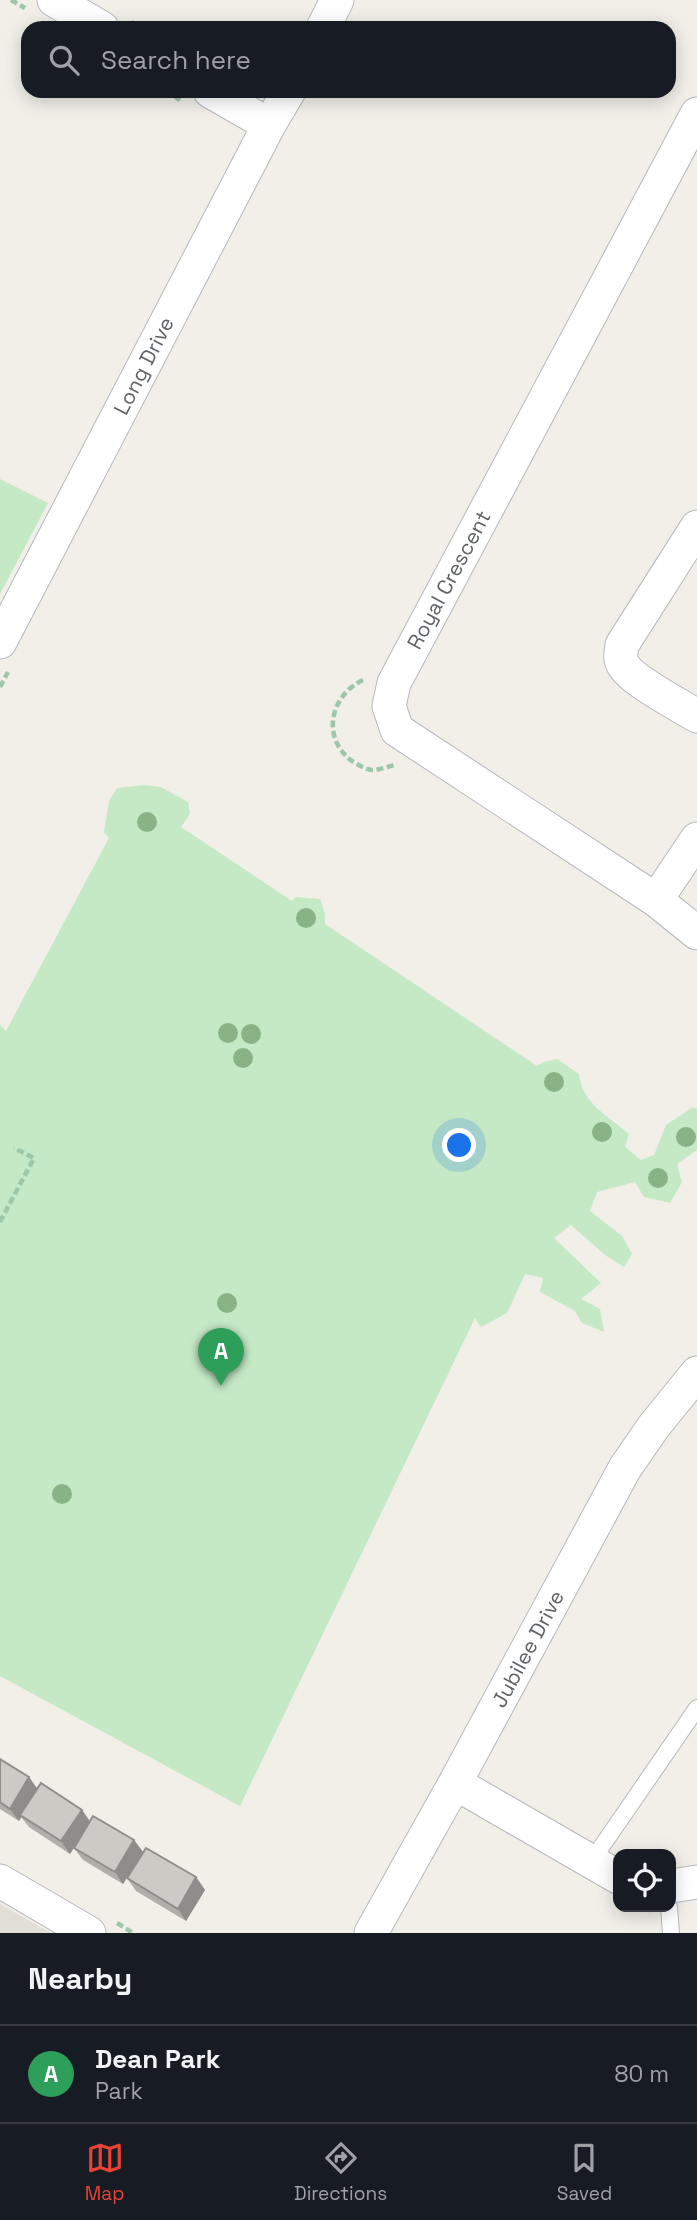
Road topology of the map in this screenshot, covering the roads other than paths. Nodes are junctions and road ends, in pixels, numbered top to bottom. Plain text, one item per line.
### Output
1 (54, 0) edge
2 (337, 0) edge
3 (90, 21) edge
4 (326, 21) edge
5 (222, 98) edge
6 (285, 98) edge
7 (697, 114) edge
8 (269, 125) junction
9 (697, 527) edge
10 (0, 642) edge
11 (697, 716) edge
12 (697, 839) edge
13 (656, 900) junction
14 (697, 933) edge
15 (697, 1373) edge
16 (697, 1708) edge
17 (456, 1783) junction
18 (605, 1870) edge
19 (0, 1881) edge
20 (697, 1882) edge
21 (676, 1885) edge
22 (669, 1912) edge
23 (89, 1933) edge
24 (371, 1933) edge
25 (671, 1933) edge

1 - 3 street
2 - 4 street
5 - 8 street
6 - 8 street, Long Drive
7 - 13 street, Royal Crescent
8 - 10 street, Long Drive
9 - 11 street
12 - 13 street
13 - 14 street, Royal Crescent
15 - 17 street, Jubilee Drive
16 - 18 lane
17 - 18 street
17 - 24 street, Jubilee Drive
19 - 23 street
20 - 21 street
22 - 25 lane

